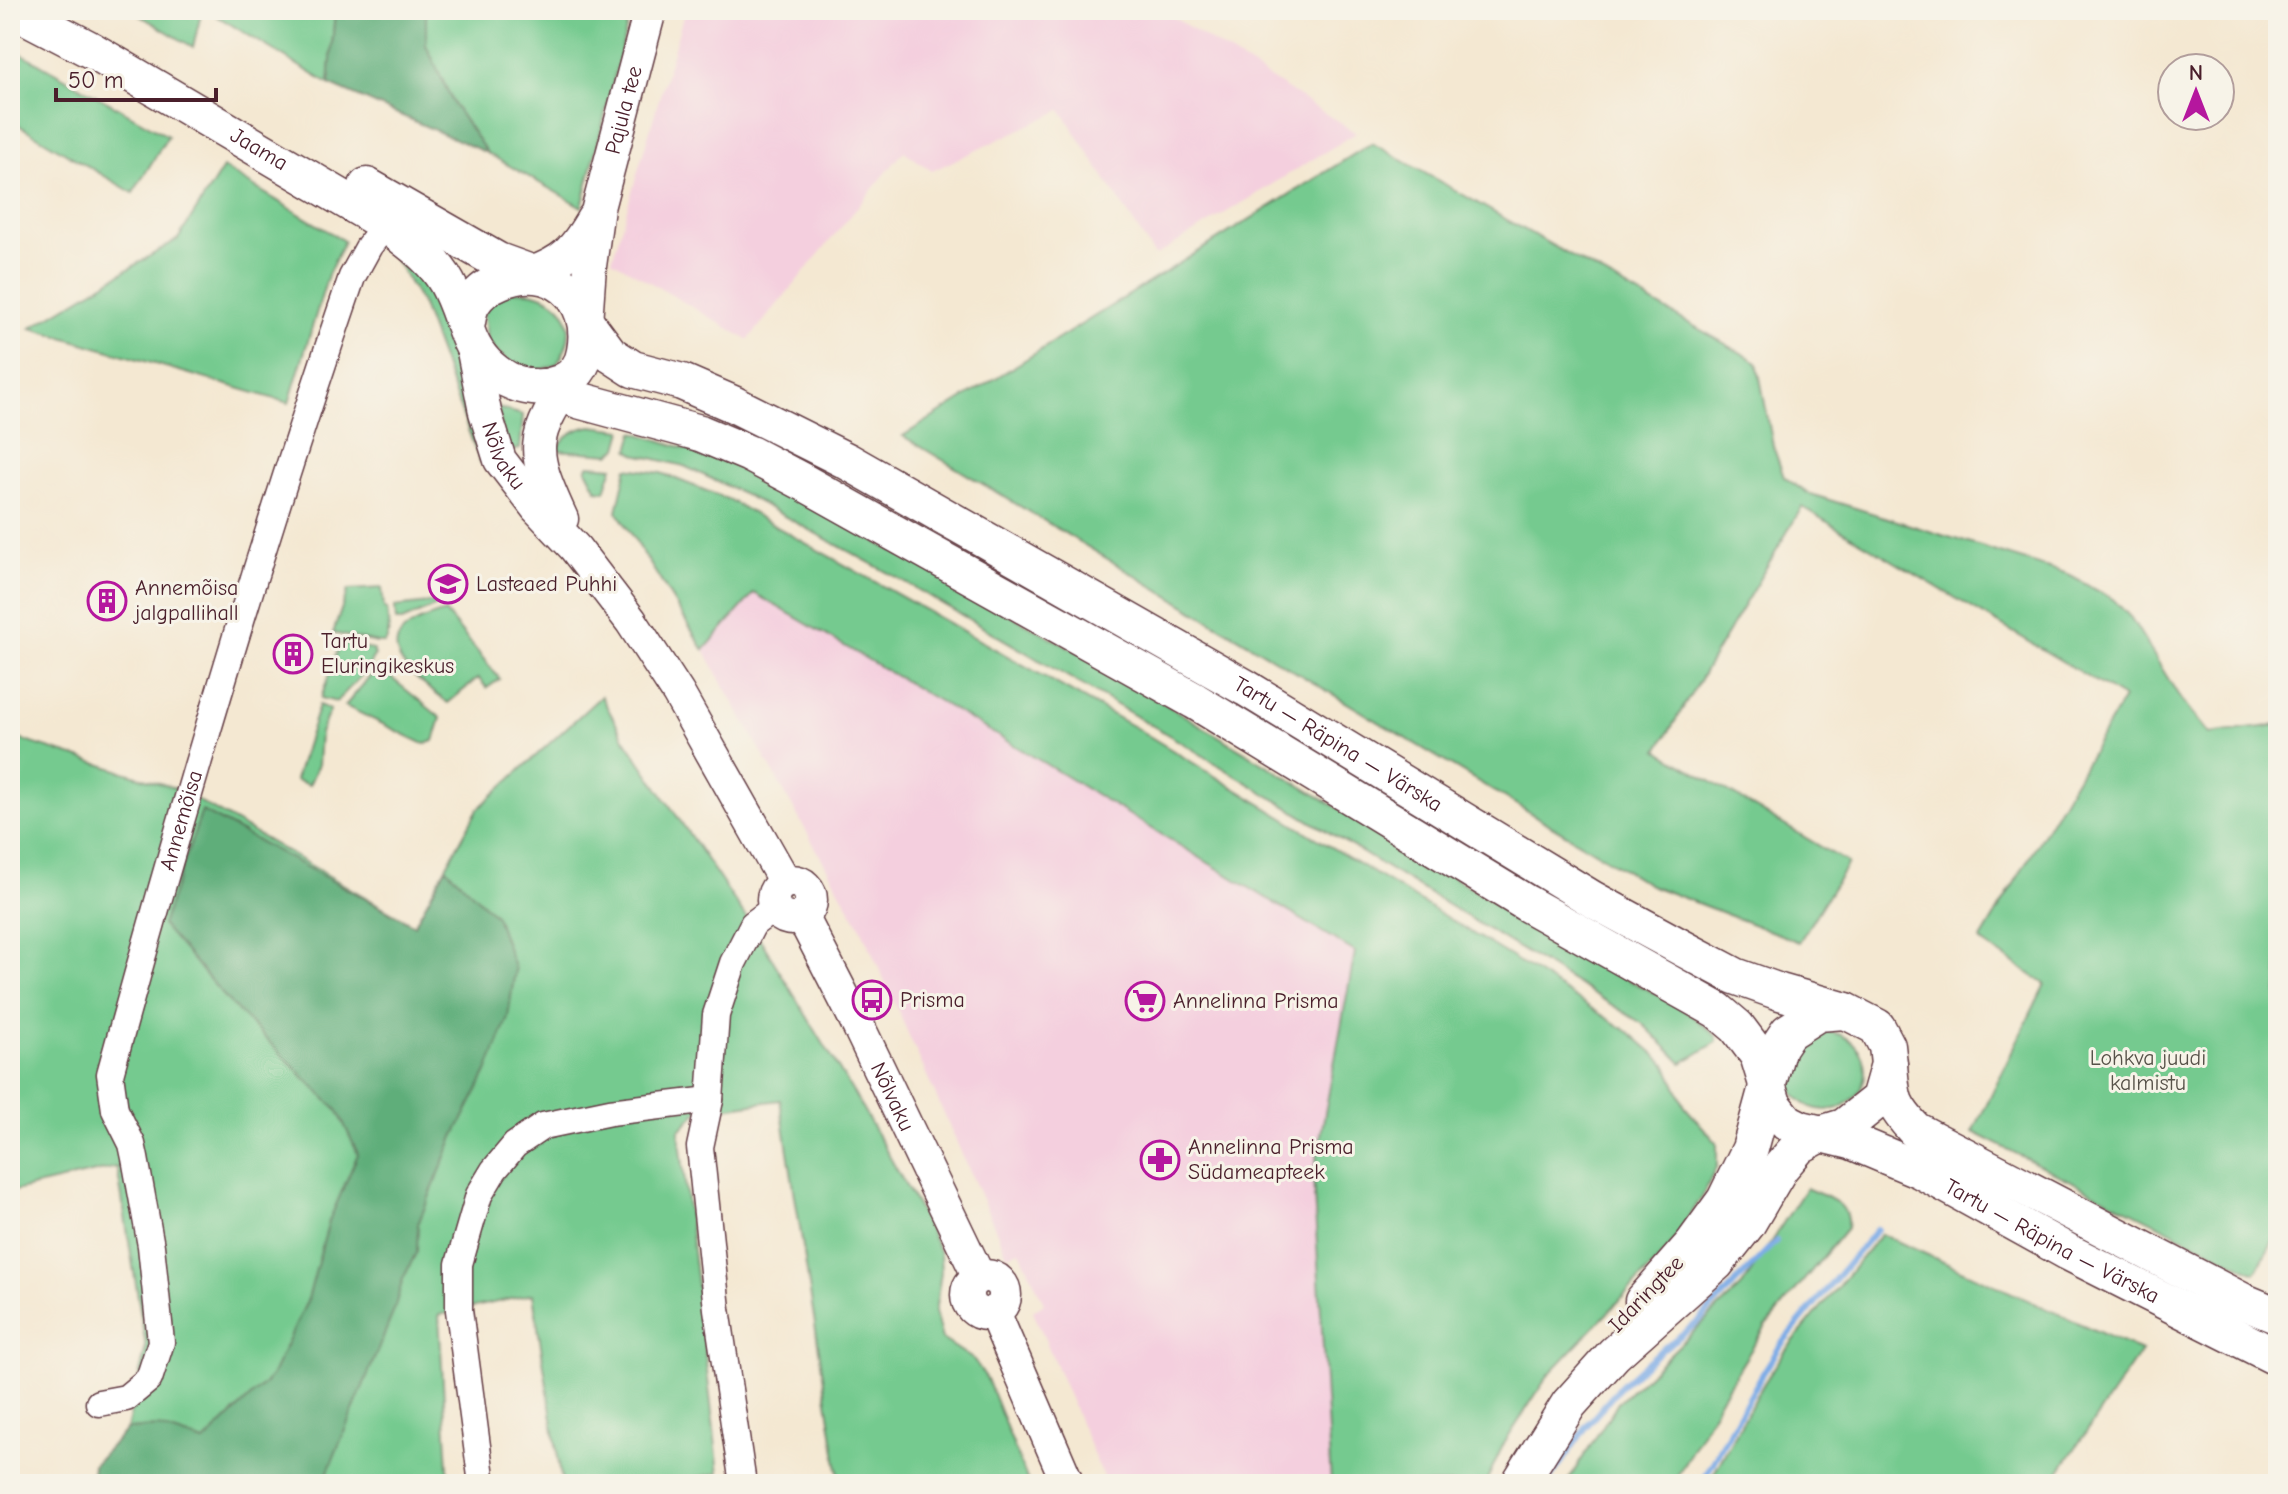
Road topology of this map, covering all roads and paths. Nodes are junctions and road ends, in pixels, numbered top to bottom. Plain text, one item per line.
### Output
1 (14, 10) edge
2 (64, 10) edge
3 (650, 10) edge
4 (598, 208) junction
5 (386, 224) junction
6 (531, 273) junction
7 (586, 322) junction
8 (469, 334) junction
9 (560, 385) junction
10 (575, 548) junction
11 (787, 903) junction
12 (1846, 1011) junction
13 (1889, 1064) junction
14 (1769, 1089) junction
15 (710, 1100) junction
16 (1821, 1134) junction
17 (2278, 1316) edge
18 (2277, 1359) edge
19 (99, 1403) dead end
20 (482, 1484) edge
21 (743, 1484) edge
22 (1068, 1484) edge
23 (1498, 1484) edge
24 (1519, 1484) edge

1 - 5 main road, Jaama
2 - 6 main road, Jaama
3 - 4 street, Pajula tee
4 - 6 street
4 - 7 street
5 - 8 main road, Jaama
5 - 19 street, Annemõisa
6 - 7 main road
6 - 8 main road
7 - 9 main road
7 - 12 main road, Tartu — Räpina — Värska
8 - 9 main road
8 - 10 street, Nõlvaku
9 - 10 street, Nõlvaku
9 - 14 main road, Tartu — Räpina — Värska
10 - 11 street, Nõlvaku
11 - 15 street
11 - 22 street, Nõlvaku
12 - 13 main road
12 - 14 main road
13 - 16 main road
13 - 17 main road, Tartu — Räpina — Värska
14 - 16 main road
14 - 23 main road, Idaringtee
15 - 20 street
15 - 21 street
16 - 18 main road, Tartu — Räpina — Värska
16 - 24 main road, Idaringtee

